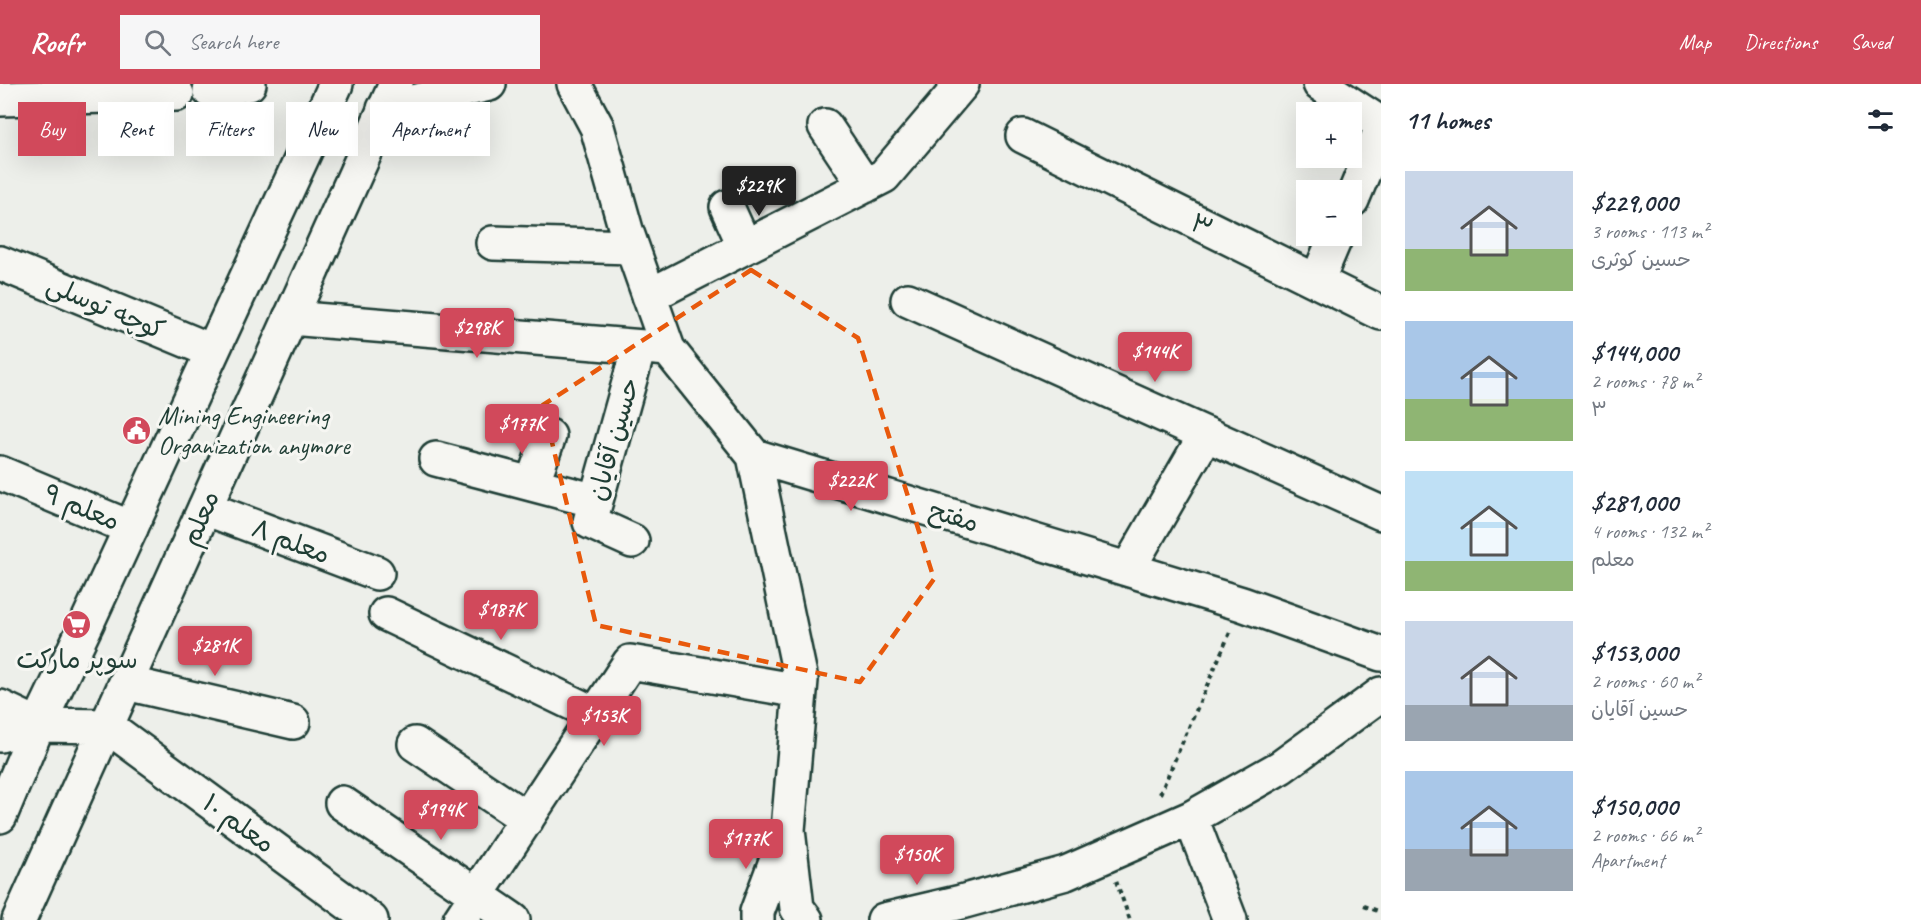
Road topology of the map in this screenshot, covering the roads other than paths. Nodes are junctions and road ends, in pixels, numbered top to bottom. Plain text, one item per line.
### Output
1 (249, 84) edge
2 (336, 84) edge
3 (489, 84) edge
4 (574, 84) edge
5 (962, 84) edge
6 (1320, 84) edge
7 (210, 92) dead end
8 (177, 94) dead end
9 (390, 97) edge
10 (0, 99) edge
11 (1381, 124) edge
12 (825, 126) dead end
13 (1381, 130) edge
14 (1023, 136) dead end
15 (1360, 180) edge
16 (865, 186) junction
17 (727, 207) dead end
18 (493, 243) dead end
19 (1332, 246) edge
20 (632, 247) junction
21 (745, 247) junction
22 (0, 263) edge
23 (1317, 281) junction
24 (649, 296) junction
25 (908, 300) dead end
26 (1381, 313) edge
27 (290, 318) junction
28 (653, 348) junction
29 (212, 351) junction
30 (1206, 434) junction
31 (549, 436) dead end
32 (754, 456) junction
33 (436, 459) dead end
34 (0, 473) edge
35 (532, 484) junction
36 (596, 501) junction
37 (205, 508) junction
38 (1381, 513) edge
39 (131, 528) junction
40 (632, 541) dead end
41 (1128, 569) junction
42 (377, 573) dead end
43 (386, 614) dead end
44 (1381, 654) edge
45 (126, 683) junction
46 (800, 691) junction
47 (1381, 694) edge
48 (0, 707) edge
49 (595, 714) junction
50 (293, 722) dead end
51 (38, 725) junction
52 (107, 726) junction
53 (0, 735) edge
54 (415, 744) dead end
55 (342, 803) dead end
56 (0, 816) edge
57 (1191, 818) junction
58 (527, 819) junction
59 (788, 830) junction
60 (468, 908) edge
61 (948, 911) edge
62 (19, 920) edge
63 (371, 920) edge
64 (513, 920) edge
65 (757, 920) edge
66 (806, 920) edge
67 (884, 920) edge
68 (1230, 920) edge

1 - 7 street
2 - 29 street
3 - 9 street
4 - 20 street
5 - 16 street
6 - 11 street
8 - 10 street
9 - 27 street, معلم
12 - 16 street
13 - 15 street
14 - 23 street, ۳
16 - 21 street
17 - 21 street
18 - 20 street
19 - 23 street
20 - 24 street
21 - 24 street
22 - 29 street, کوچه توسلی
23 - 26 street, ۳
24 - 28 street
25 - 30 street
27 - 28 street
27 - 37 street, معلم
28 - 32 street
28 - 36 street, حسین آقایان
29 - 39 street
30 - 38 street
30 - 41 street
31 - 35 street
32 - 41 street, مفتح
32 - 46 street
33 - 35 street
34 - 39 street, معلم ۹
35 - 36 street
36 - 40 street, حسین آقایان
37 - 42 street, معلم ۸
37 - 45 street, معلم
39 - 51 street
41 - 44 street, مفتح
43 - 49 street
45 - 50 street
45 - 52 street, معلم
46 - 49 street
46 - 59 street
47 - 57 street
48 - 51 street
49 - 58 street
51 - 52 street
51 - 53 street
51 - 56 street
52 - 62 street, معلم
52 - 63 street, معلم ۱۰
54 - 58 street
55 - 60 street
57 - 61 street
57 - 68 street
58 - 60 street
59 - 65 street
59 - 66 street
60 - 64 street
61 - 67 street

